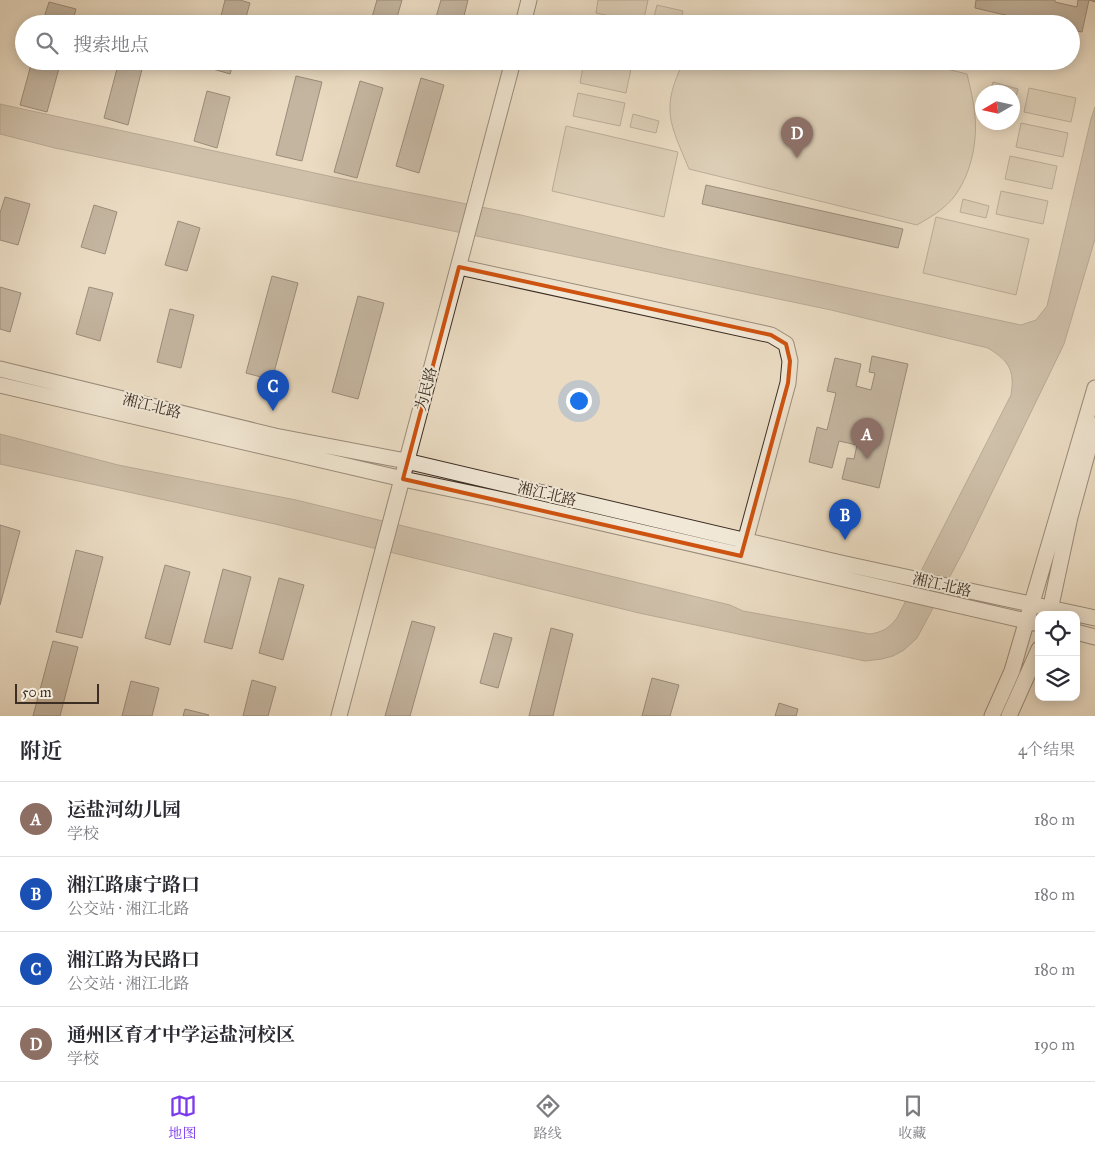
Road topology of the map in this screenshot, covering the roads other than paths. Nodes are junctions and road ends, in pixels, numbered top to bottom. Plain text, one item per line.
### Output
1 (529, 0) edge
2 (525, 15) edge
3 (511, 70) edge
4 (459, 267) junction
5 (0, 369) edge
6 (0, 386) edge
7 (1095, 388) edge
8 (1095, 426) edge
9 (406, 461) junction
10 (403, 479) junction
11 (745, 540) junction
12 (740, 556) junction
13 (1032, 604) junction
14 (1047, 611) edge
15 (1049, 611) edge
16 (1080, 616) edge
17 (1095, 618) edge
18 (1032, 622) edge
19 (1080, 633) edge
20 (1095, 637) edge
21 (1036, 656) edge
22 (339, 716) edge
23 (992, 716) edge
24 (1009, 716) edge

1 - 2 street
3 - 4 street, 为民路
4 - 9 street, 为民路
4 - 11 street
5 - 9 street, 湘江北路
6 - 10 street, 湘江北路
7 - 13 street
8 - 15 street
9 - 10 street, 为民路
9 - 11 street, 湘江北路
10 - 12 street, 湘江北路
10 - 22 street, 为民路
11 - 12 street
11 - 13 street, 湘江北路
12 - 18 street, 湘江北路
13 - 14 street, 湘江北路
13 - 18 street
16 - 17 street, 湘江北路
18 - 23 street
19 - 20 street
21 - 24 street

